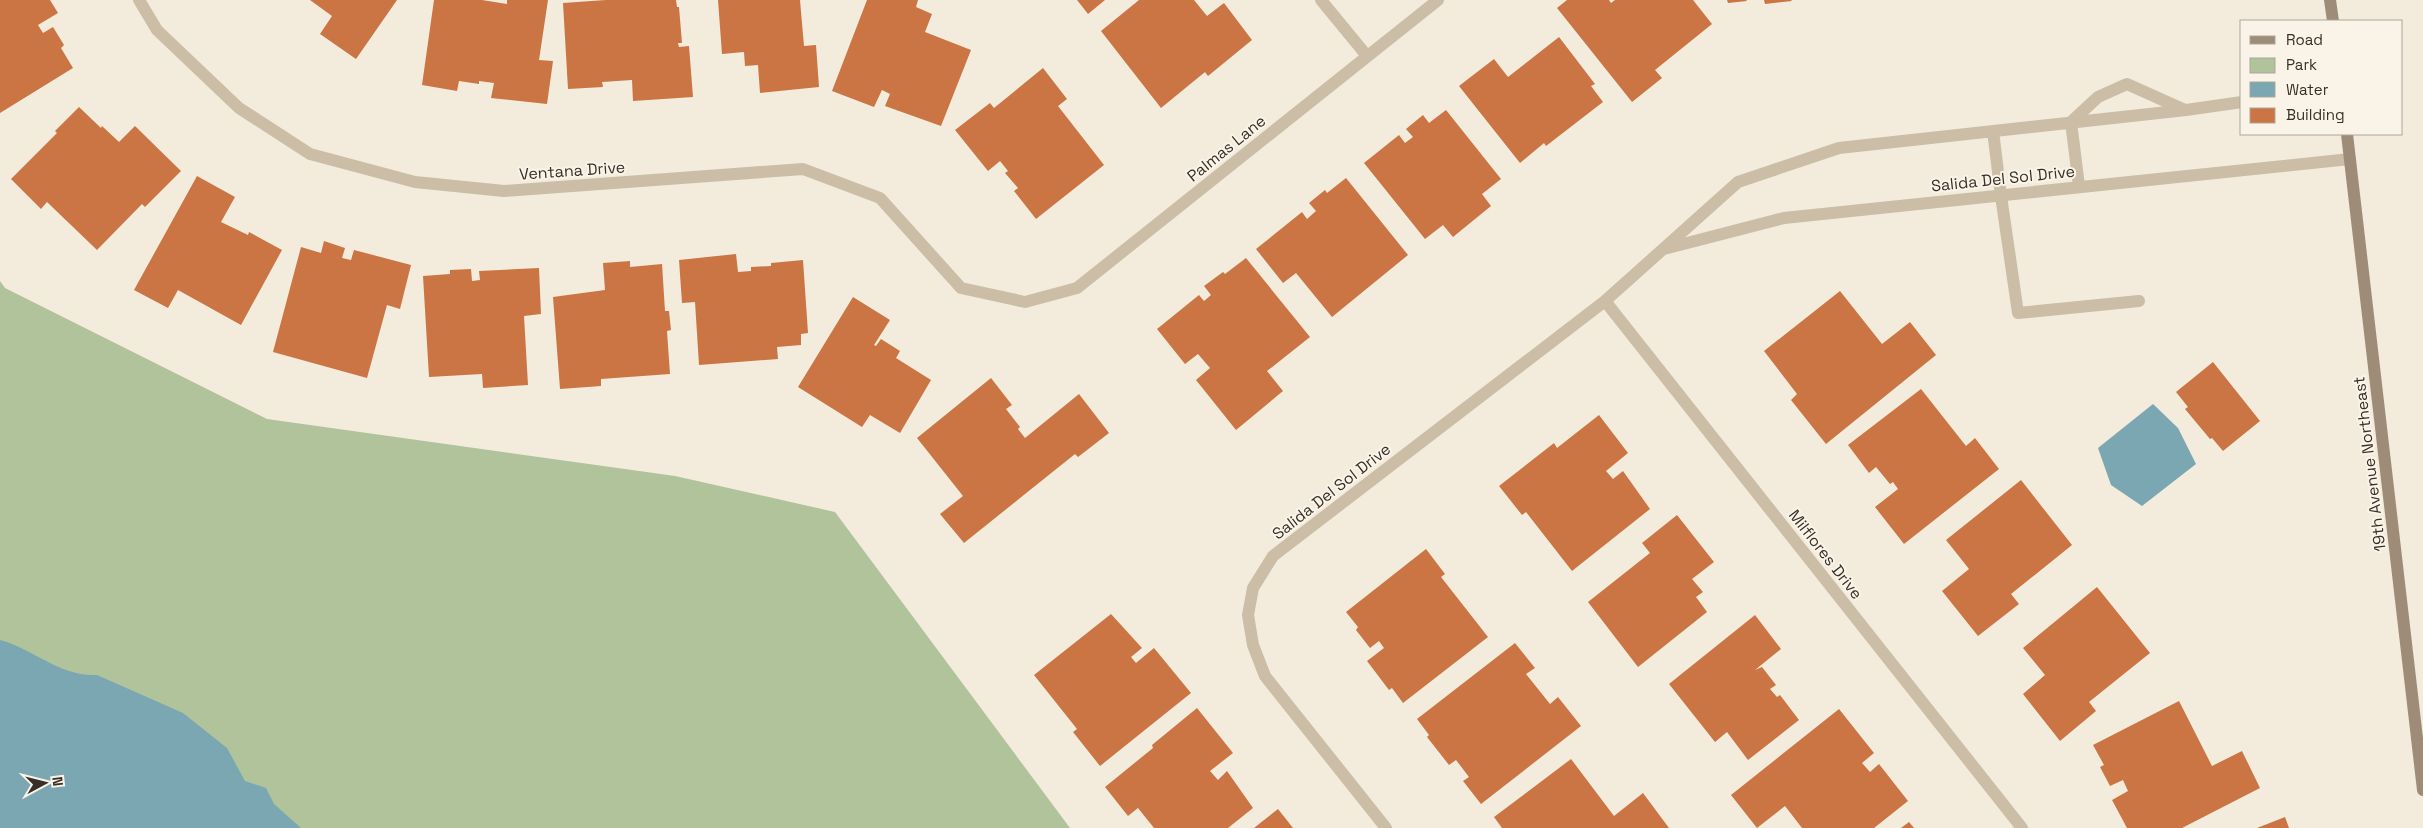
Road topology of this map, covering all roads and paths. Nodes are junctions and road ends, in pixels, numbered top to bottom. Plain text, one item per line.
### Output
1 (139, 0) edge
2 (1321, 0) edge
3 (1438, 0) edge
4 (2330, 0) edge
5 (2333, 20) edge
6 (1367, 56) junction
7 (2240, 102) edge
8 (2186, 110) junction
9 (2071, 122) junction
10 (1993, 131) junction
11 (2347, 135) edge
12 (2350, 159) junction
13 (2079, 186) junction
14 (2001, 196) junction
15 (1662, 250) junction
16 (1605, 301) junction
17 (2139, 301) dead end
18 (1025, 302) joint
19 (2423, 790) edge
20 (1386, 828) edge
21 (2022, 828) edge

1 - 18 street, Ventana Drive
2 - 6 street
3 - 6 street, Palmas Lane
4 - 5 street
6 - 18 street, Palmas Lane
7 - 8 street, Salida Del Sol Drive
8 - 9 street, Salida Del Sol Drive
8 - 9 street
9 - 10 street, Salida Del Sol Drive
9 - 13 street
10 - 14 street
10 - 15 street, Salida Del Sol Drive
11 - 12 street, 19th Avenue Northeast
12 - 13 street, Salida Del Sol Drive
12 - 19 street, 19th Avenue Northeast
13 - 14 street, Salida Del Sol Drive
14 - 15 street, Salida Del Sol Drive
14 - 17 street
15 - 16 street, Salida Del Sol Drive
16 - 20 street, Salida Del Sol Drive
16 - 21 street, Milflores Drive

